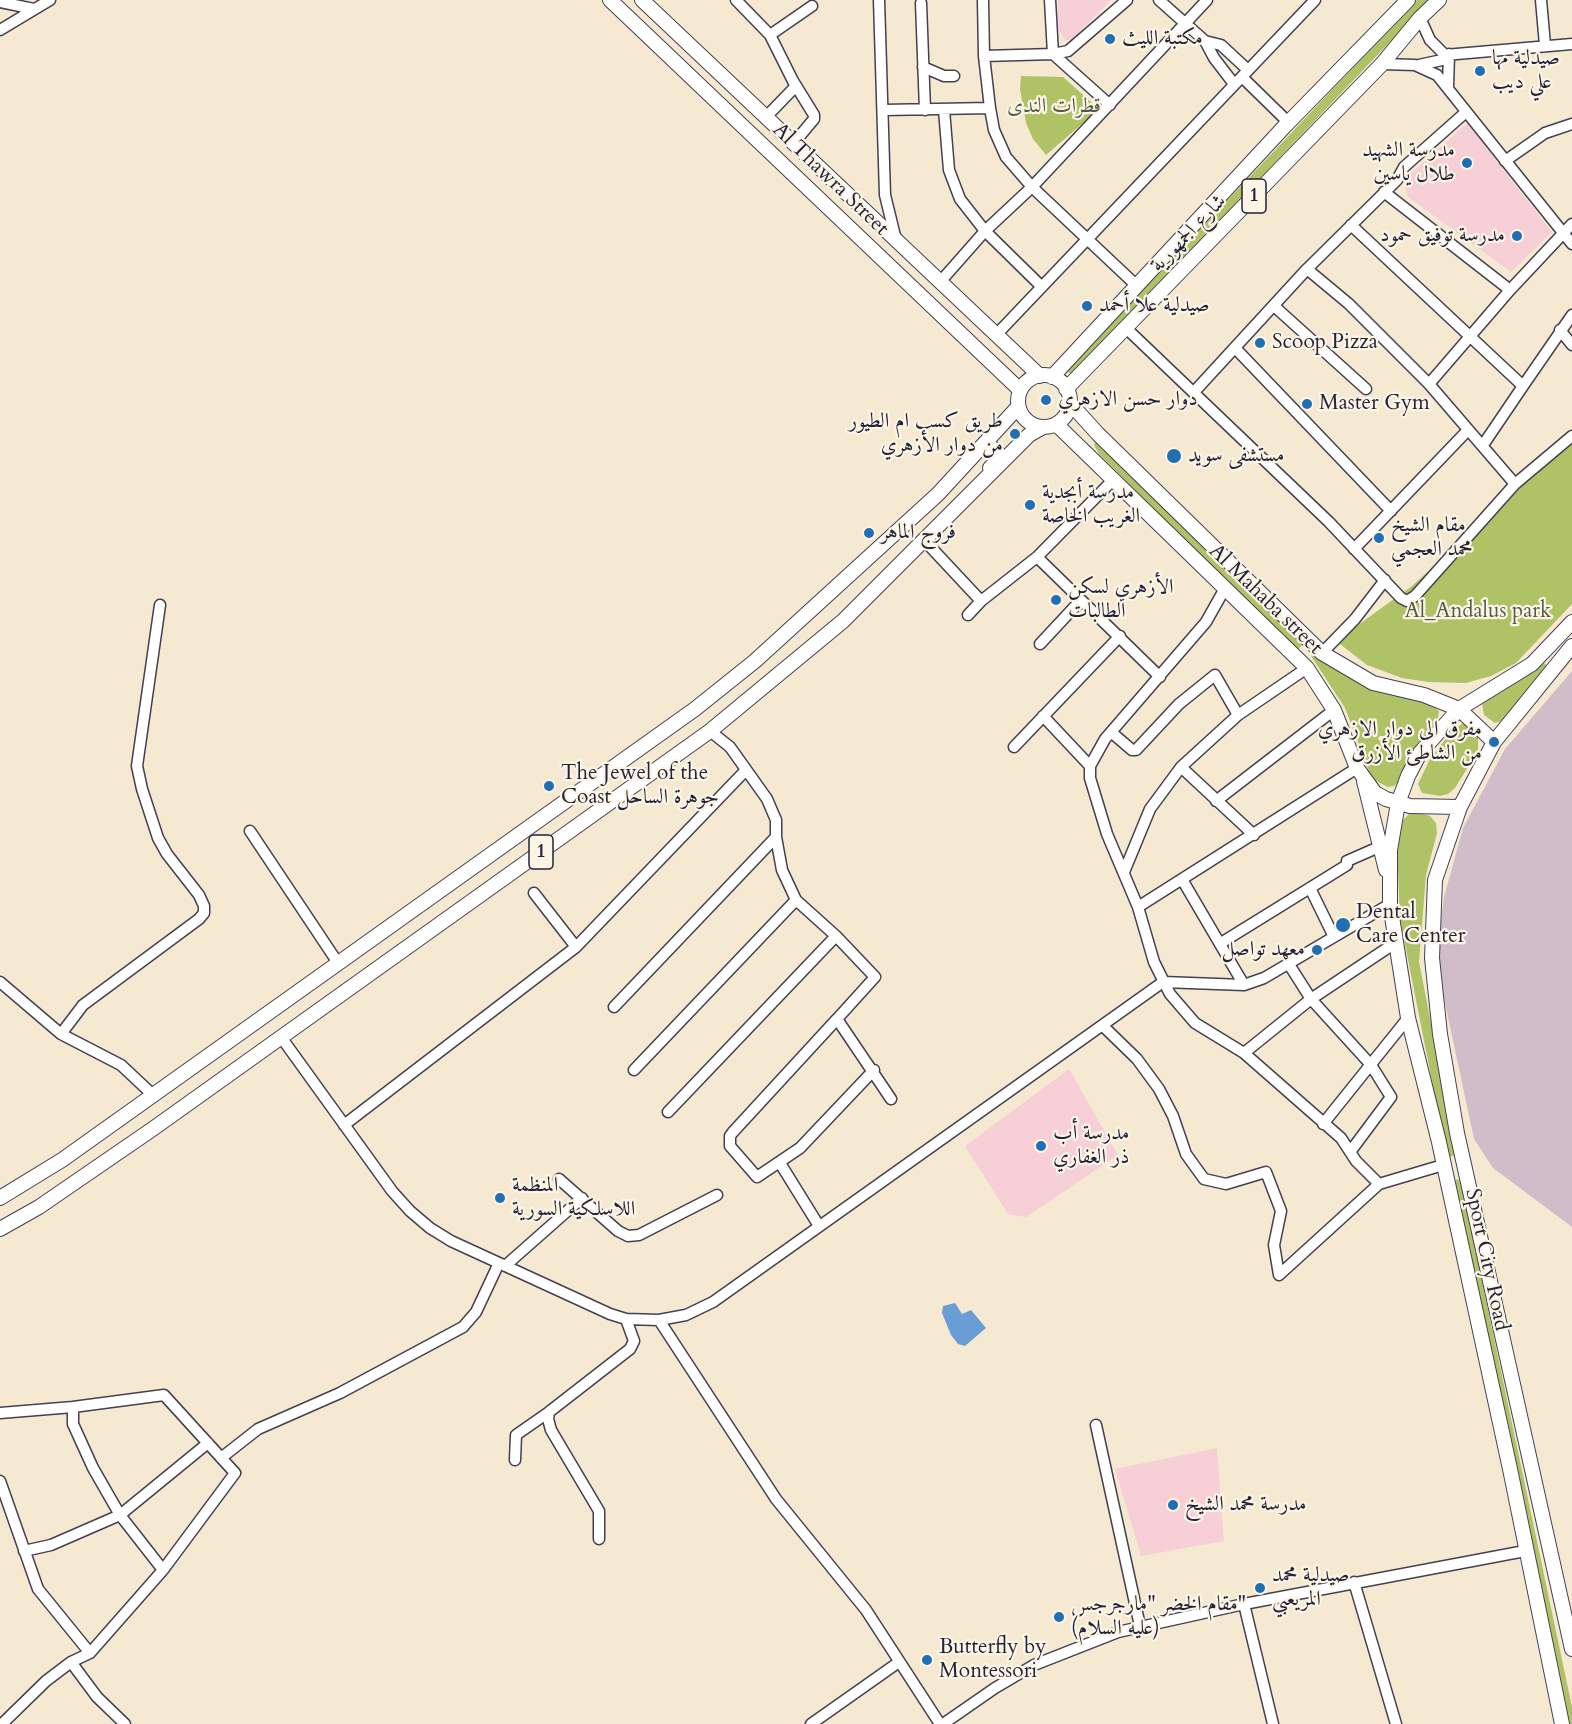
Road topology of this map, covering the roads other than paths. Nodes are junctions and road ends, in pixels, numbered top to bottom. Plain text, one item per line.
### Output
1 (50, 0) edge
2 (610, 0) edge
3 (642, 0) edge
4 (736, 0) edge
5 (822, 0) edge
6 (879, 0) edge
7 (983, 0) edge
8 (1050, 0) edge
9 (1127, 0) edge
10 (1159, 0) edge
11 (1207, 0) edge
12 (1315, 0) edge
13 (1408, 0) edge
14 (1439, 0) edge
15 (1541, 0) edge
16 (0, 2) edge
17 (810, 3) edge
18 (921, 3) dead end
19 (34, 9) junction
20 (1420, 18) junction
21 (1185, 23) junction
22 (0, 30) edge
23 (770, 35) junction
24 (1205, 41) junction
25 (1572, 44) edge
26 (1545, 45) junction
27 (1053, 54) junction
28 (1449, 54) junction
29 (984, 56) junction
30 (1382, 64) junction
31 (1415, 65) junction
32 (923, 67) junction
33 (954, 76) dead end
34 (1241, 77) junction
35 (796, 86) junction
36 (1448, 87) junction
37 (1110, 105) junction
38 (990, 108) junction
39 (884, 110) junction
40 (925, 110) junction
41 (944, 110) junction
42 (1466, 112) junction
43 (765, 118) junction
44 (1289, 123) junction
45 (1572, 124) edge
46 (779, 130) junction
47 (793, 144) junction
48 (766, 147) junction
49 (804, 155) junction
50 (1505, 161) junction
51 (791, 171) junction
52 (1032, 187) junction
53 (1384, 192) junction
54 (1572, 224) edge
55 (1351, 225) junction
56 (985, 231) junction
57 (1563, 234) junction
58 (1088, 238) junction
59 (896, 240) junction
60 (1572, 244) edge
61 (1307, 269) junction
62 (940, 282) junction
63 (1137, 286) junction
64 (1042, 287) junction
65 (1510, 290) junction
66 (1274, 306) junction
67 (1572, 315) edge
68 (1126, 329) junction
69 (1560, 330) junction
70 (996, 335) junction
71 (1469, 338) junction
72 (1572, 345) edge
73 (1236, 349) junction
74 (1046, 376) junction
75 (1429, 384) junction
76 (1523, 386) junction
77 (1366, 389) dead end
78 (1020, 390) junction
79 (1194, 392) junction
80 (1068, 395) junction
81 (1018, 407) junction
82 (1050, 425) junction
83 (1468, 430) junction
84 (1098, 434) junction
85 (1572, 436) edge
86 (1483, 445) junction
87 (981, 447) junction
88 (1083, 449) junction
89 (1113, 480) junction
90 (1515, 484) junction
91 (975, 489) junction
92 (1390, 511) junction
93 (924, 540) junction
94 (1354, 549) junction
95 (1037, 557) junction
96 (1385, 580) junction
97 (1224, 590) junction
98 (1081, 600) junction
99 (981, 601) junction
100 (160, 605) dead end
101 (968, 615) dead end
102 (1572, 621) edge
103 (1120, 636) junction
104 (1310, 642) junction
105 (1040, 644) dead end
106 (1572, 646) edge
107 (1322, 653) junction
108 (1296, 656) junction
109 (755, 661) junction
110 (1307, 668) junction
111 (1160, 677) junction
112 (771, 681) junction
113 (1459, 709) junction
114 (1334, 710) junction
115 (1238, 715) junction
116 (1043, 716) junction
117 (710, 731) junction
118 (1111, 732) junction
119 (1494, 742) junction
120 (1014, 747) dead end
121 (1090, 766) junction
122 (1181, 767) junction
123 (746, 770) junction
124 (1360, 773) junction
125 (1216, 801) junction
126 (1398, 803) junction
127 (1460, 807) junction
128 (249, 831) dead end
129 (1254, 835) junction
130 (776, 837) junction
131 (1379, 847) junction
132 (1124, 872) junction
133 (1183, 881) junction
134 (1390, 886) junction
135 (1310, 888) junction
136 (534, 893) dead end
137 (796, 900) junction
138 (1390, 904) junction
139 (1138, 907) junction
140 (837, 936) junction
141 (1334, 937) junction
142 (1221, 943) junction
143 (1395, 943) junction
144 (576, 946) junction
145 (338, 963) junction
146 (1290, 966) junction
147 (0, 982) edge
148 (1163, 982) junction
149 (1244, 985) junction
150 (1311, 999) junction
151 (614, 1007) dead end
152 (1408, 1018) junction
153 (837, 1019) junction
154 (1102, 1026) junction
155 (62, 1034) junction
156 (281, 1037) junction
157 (1244, 1053) junction
158 (1371, 1065) junction
159 (634, 1070) dead end
160 (874, 1070) junction
161 (153, 1095) junction
162 (891, 1099) dead end
163 (669, 1112) dead end
164 (1323, 1124) junction
165 (344, 1125) junction
166 (1350, 1152) junction
167 (62, 1160) junction
168 (780, 1163) junction
169 (1443, 1165) junction
170 (559, 1179) dead end
171 (75, 1182) junction
172 (1379, 1184) junction
173 (717, 1195) dead end
174 (0, 1198) edge
175 (582, 1198) junction
176 (819, 1226) junction
177 (0, 1229) edge
178 (502, 1264) junction
179 (626, 1319) junction
180 (659, 1320) junction
181 (74, 1407) junction
182 (549, 1412) junction
183 (0, 1413) edge
184 (1096, 1425) dead end
185 (208, 1443) junction
186 (221, 1458) junction
187 (515, 1460) dead end
188 (0, 1480) edge
189 (3, 1501) edge
190 (120, 1515) junction
191 (599, 1539) dead end
192 (24, 1551) junction
193 (1525, 1551) junction
194 (162, 1570) junction
195 (1354, 1582) junction
196 (1244, 1604) junction
197 (1140, 1626) junction
198 (1572, 1649) edge
199 (90, 1653) junction
200 (71, 1662) junction
201 (898, 1662) junction
202 (5, 1723) edge
203 (125, 1724) edge
204 (811, 1724) edge
205 (941, 1724) edge
206 (1273, 1724) edge
207 (1396, 1724) edge
208 (1562, 1724) edge

1 - 19 street
2 - 48 main road, Al Thawra Street
3 - 43 main road, Al Thawra Street
4 - 23 street
5 - 17 street
6 - 39 street
7 - 29 street
8 - 27 street
9 - 27 street
10 - 21 street
11 - 21 street
12 - 34 street
13 - 44 main road, شارع الجمهورية / 1
14 - 20 main road, شارع الجمهورية / 1
15 - 26 street
16 - 19 street
17 - 23 street
18 - 32 street
19 - 22 street
20 - 28 street
20 - 30 main road, شارع الجمهورية / 1
21 - 24 street
21 - 37 street
23 - 35 street
24 - 34 street
24 - 34 street
25 - 26 street
26 - 28 street
27 - 29 street
27 - 37 street
28 - 31 street
28 - 36 street
29 - 38 street
30 - 31 street
30 - 68 main road, شارع الجمهورية / 1
31 - 36 street
32 - 33 street
32 - 40 street
34 - 44 street
34 - 58 street
35 - 43 street
35 - 47 street
36 - 42 street
37 - 52 street
38 - 41 street
38 - 52 street
39 - 40 street
39 - 59 street
40 - 41 street
41 - 56 street
42 - 50 street
42 - 53 street
43 - 46 main road, Al Thawra Street
44 - 63 main road, شارع الجمهورية / 1
45 - 50 street
46 - 47 main road, Al Thawra Street
46 - 48 main road
47 - 49 main road, Al Thawra Street
48 - 51 main road, Al Thawra Street
49 - 51 main road
49 - 59 main road, Al Thawra Street
50 - 57 street
51 - 78 main road, Al Thawra Street
52 - 56 street
52 - 58 street
53 - 55 street
53 - 65 street
54 - 57 street
55 - 61 street
55 - 71 street
56 - 62 street
56 - 64 street
57 - 60 street
57 - 65 street
58 - 63 street
58 - 64 street
59 - 62 main road, Al Thawra Street
61 - 66 street
61 - 75 street
62 - 70 main road, Al Thawra Street
63 - 74 main road, شارع الجمهورية / 1
64 - 70 street
65 - 71 street
66 - 73 street
66 - 77 street
67 - 69 street
68 - 79 street
68 - 80 main road, شارع الجمهورية / 1
69 - 72 street
69 - 76 street
70 - 74 main road, Al Thawra Street
71 - 75 street
71 - 76 street
73 - 79 street
73 - 92 street
74 - 78 main road
74 - 80 main road
75 - 83 street
76 - 86 street
78 - 81 main road
79 - 94 street
80 - 82 main road
80 - 84 main road, Al Mahaba street
81 - 82 main road
81 - 87 main road, 1
82 - 88 main road, Al Mahaba street
82 - 91 main road, 1
83 - 86 street
83 - 92 street
84 - 88 main road
84 - 104 main road, Al Mahaba street
85 - 90 street
86 - 90 street
87 - 91 main road
87 - 109 main road, 1
88 - 89 main road, Al Mahaba street
89 - 95 street
89 - 97 main road, Al Mahaba street
90 - 96 street
91 - 93 main road, 1
92 - 94 street
93 - 99 street
93 - 112 main road, 1
94 - 96 street
95 - 98 street
95 - 99 street
96 - 107 street
97 - 108 main road, Al Mahaba street
97 - 111 street
98 - 103 street
98 - 105 street
99 - 101 street
100 - 155 street
102 - 113 main road, Sport City Road
103 - 111 street
103 - 116 street
104 - 107 main road, Al Mahaba street
104 - 108 main road
106 - 119 main road, Sport City Road
107 - 113 main road, Al Mahaba street
108 - 110 main road, Al Mahaba street
109 - 112 main road
109 - 145 main road, 1
110 - 114 main road, Al Mahaba street
110 - 115 street
111 - 118 street
112 - 117 main road, 1
113 - 119 main road, Al Mahaba street
113 - 126 main road, Sport City Road
114 - 124 main road, Al Mahaba street
114 - 125 street
115 - 118 street
115 - 122 street
116 - 120 street
116 - 121 street
117 - 123 street
117 - 156 main road, 1
118 - 121 street
119 - 127 main road, Sport City Road
121 - 132 street
122 - 125 street
122 - 132 street
123 - 130 street
123 - 144 street
124 - 126 main road, Al Mahaba street
124 - 129 street
124 - 131 main road
125 - 129 street
126 - 127 main road, Al Mahaba street
126 - 134 main road, Sport City Road
127 - 198 main road, Sport City Road
128 - 145 street
129 - 133 street
130 - 137 street
130 - 151 street
131 - 134 main road
131 - 135 street
132 - 139 street
133 - 139 street
133 - 142 street
134 - 138 main road, Sport City Road
135 - 141 street
135 - 142 street
136 - 144 street
137 - 140 street
137 - 159 street
138 - 141 street
138 - 143 main road, Sport City Road
139 - 148 street
140 - 153 street
140 - 163 street
141 - 146 street
142 - 149 street
143 - 150 street
143 - 152 main road, Sport City Road
144 - 165 street
145 - 161 main road, 1
146 - 149 street
146 - 150 street
147 - 155 street
148 - 149 street
148 - 154 street
148 - 157 street
150 - 157 street
150 - 158 street
152 - 158 street
152 - 169 main road, Sport City Road
153 - 160 street
153 - 168 street
154 - 172 street
154 - 176 street
155 - 161 street
156 - 165 street
156 - 171 main road, 1
157 - 164 street
158 - 164 street
158 - 166 street
160 - 162 street
160 - 168 street
161 - 167 main road, 1
164 - 166 street
165 - 178 street
166 - 172 street
167 - 171 main road
167 - 174 main road, 1
168 - 176 street
169 - 172 street
169 - 193 main road, Sport City Road
170 - 175 street
171 - 177 main road, 1
173 - 175 street
175 - 178 street
176 - 180 street
178 - 179 street
178 - 186 street
179 - 180 street
179 - 182 street
180 - 201 street
181 - 183 street
181 - 185 street
181 - 190 street
182 - 187 street
182 - 191 street
184 - 197 street
185 - 186 street
185 - 190 street
186 - 194 street
188 - 189 street
189 - 192 street
190 - 192 street
190 - 194 street
192 - 199 street
193 - 195 street
193 - 208 main road, Sport City Road
194 - 199 street
195 - 196 street
195 - 207 street
196 - 197 street
196 - 206 street
197 - 205 street
199 - 200 street
200 - 202 street
200 - 203 street
201 - 204 street
201 - 205 street

